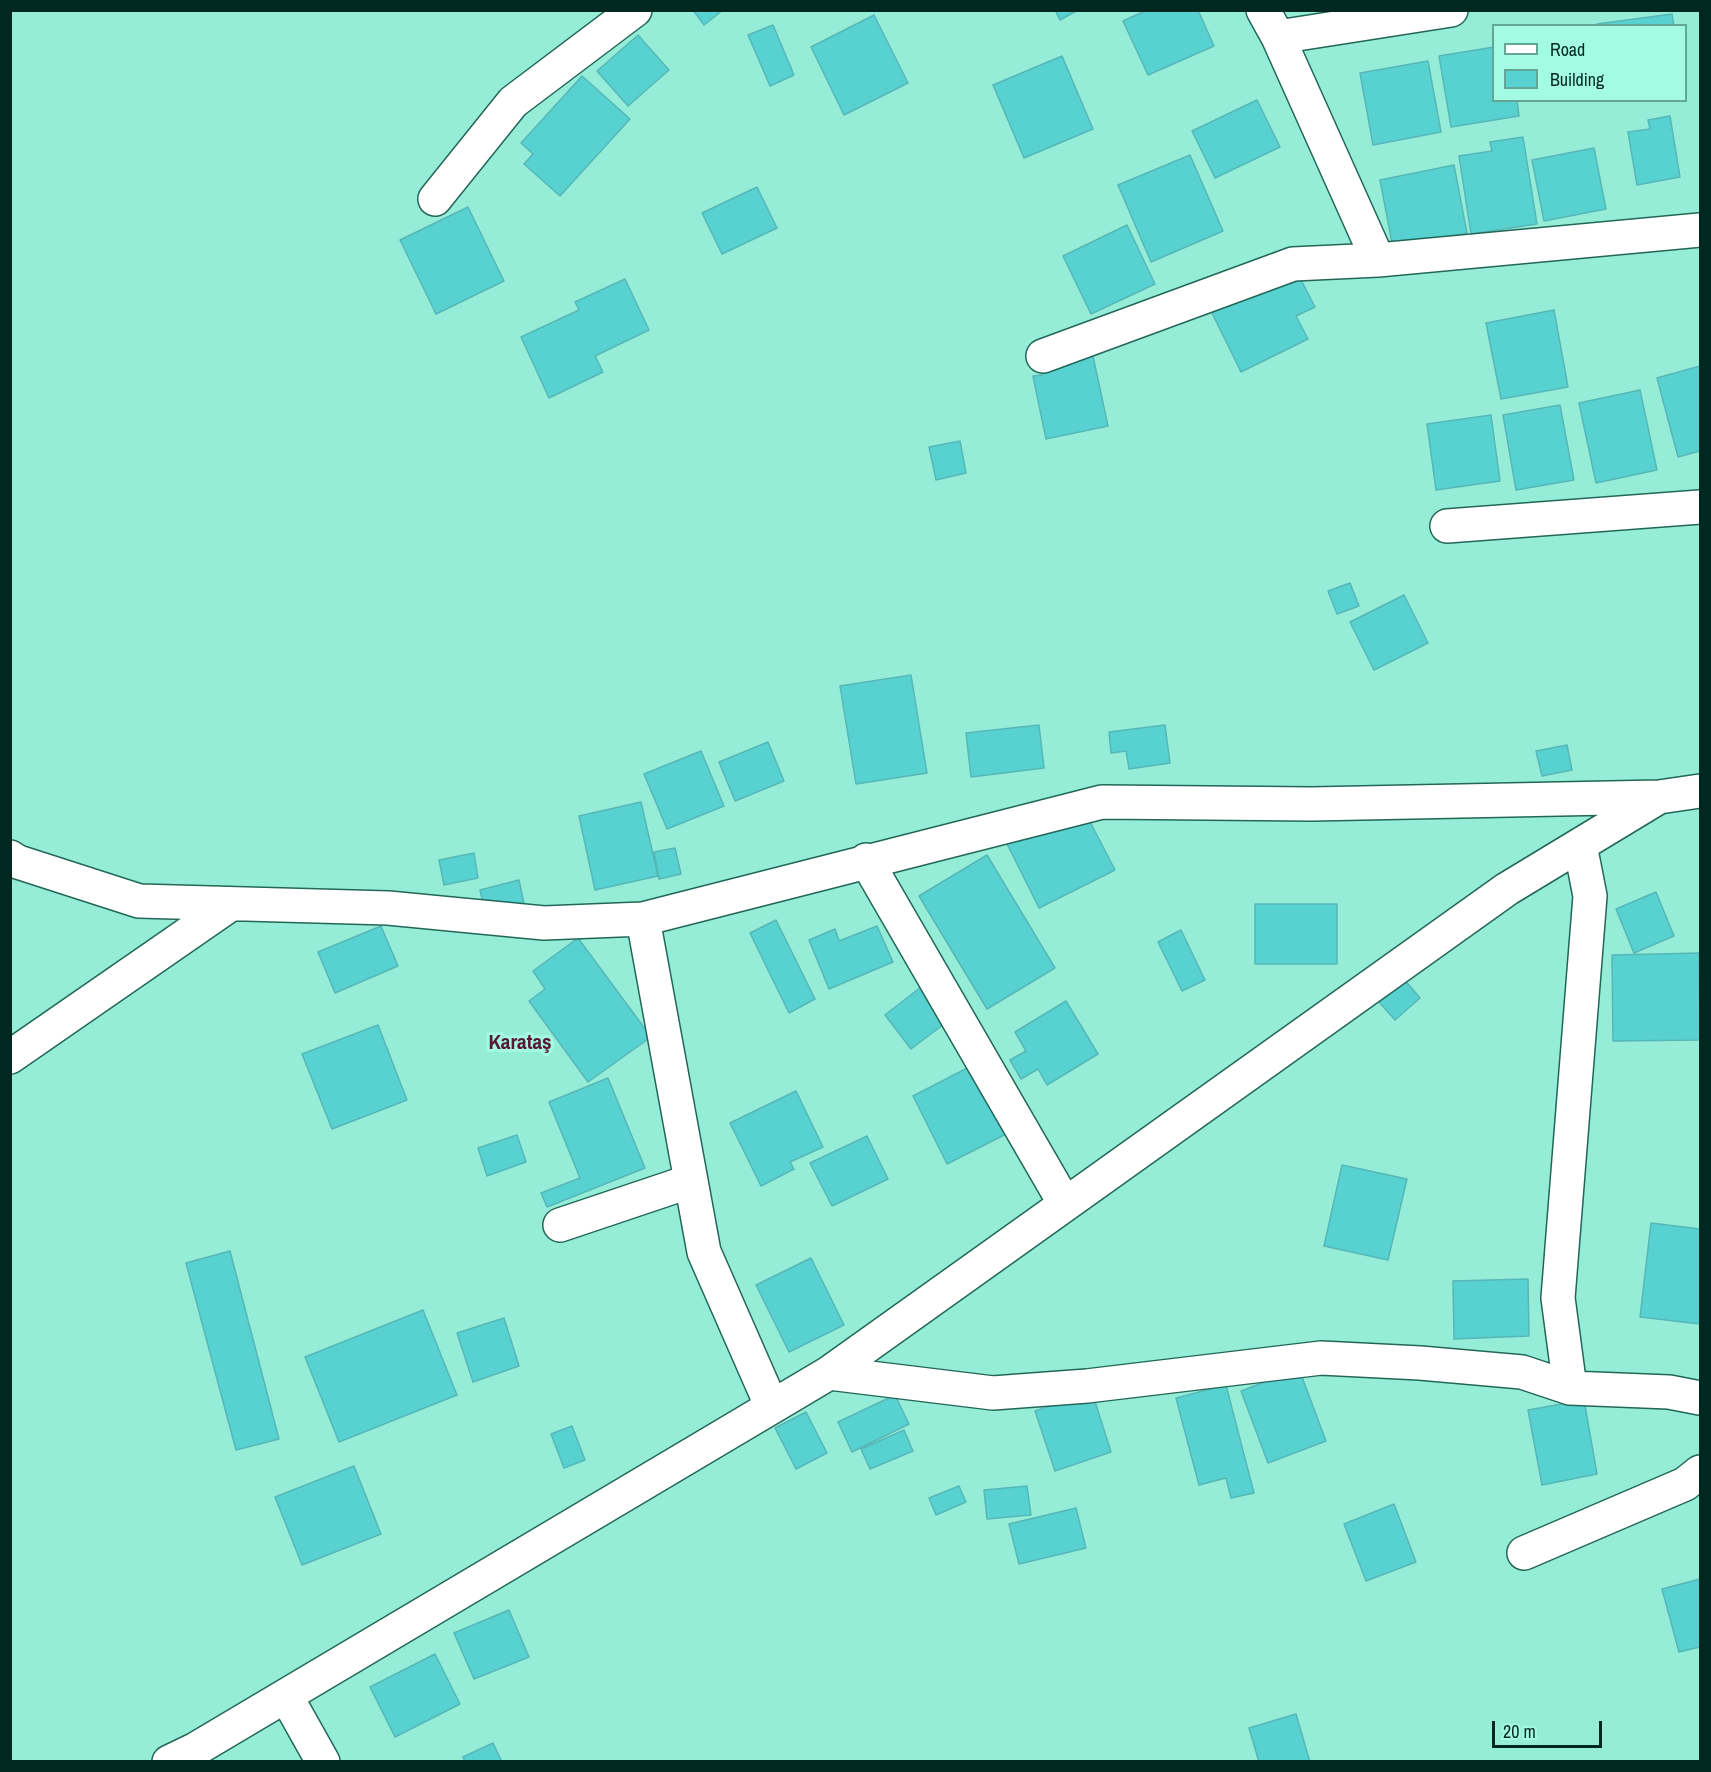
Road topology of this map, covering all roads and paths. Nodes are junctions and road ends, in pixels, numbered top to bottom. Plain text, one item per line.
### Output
1 (635, 10) edge
2 (1451, 10) edge
3 (1271, 24) edge
4 (435, 199) dead end
5 (1701, 230) edge
6 (1378, 260) junction
7 (1044, 356) dead end
8 (1701, 507) edge
9 (1447, 526) dead end
10 (1701, 791) edge
11 (1659, 797) junction
12 (1580, 845) junction
13 (10, 857) edge
14 (866, 860) junction
15 (231, 904) junction
16 (643, 919) junction
17 (10, 1057) edge
18 (691, 1181) junction
19 (1065, 1204) junction
20 (560, 1225) dead end
21 (829, 1373) junction
22 (1570, 1388) junction
23 (1701, 1398) edge
24 (772, 1407) junction
25 (1701, 1472) edge
26 (1524, 1553) dead end
27 (286, 1696) junction
28 (169, 1761) edge
29 (323, 1761) edge

1 - 4 street
2 - 3 street
3 - 6 street
5 - 6 street
6 - 7 street
8 - 9 street
10 - 11 street
11 - 12 street
11 - 14 street
12 - 19 street
12 - 22 street
13 - 15 street
14 - 16 street
14 - 19 street
15 - 16 street
15 - 17 street
16 - 18 street
18 - 20 street
18 - 24 street
19 - 21 street
21 - 22 street
21 - 24 street
22 - 23 street
24 - 27 street
25 - 26 street
27 - 28 street
27 - 29 street

